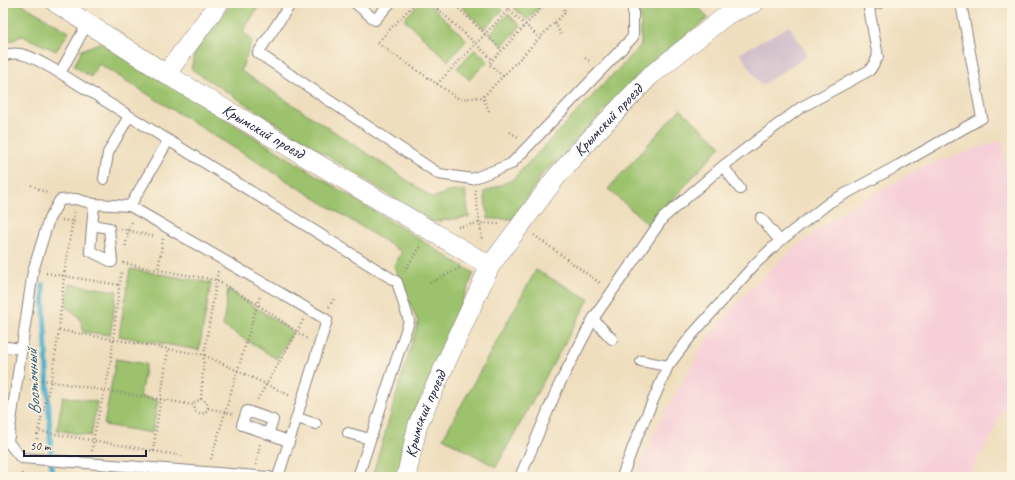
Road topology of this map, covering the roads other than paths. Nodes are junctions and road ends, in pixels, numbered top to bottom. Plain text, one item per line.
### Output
1 (56, 3) edge
2 (219, 3) edge
3 (292, 3) edge
4 (355, 3) edge
5 (390, 3) edge
6 (633, 3) edge
7 (754, 3) edge
8 (880, 3) edge
9 (961, 3) edge
10 (869, 4) edge
11 (724, 8) edge
12 (87, 24) junction
13 (3, 56) edge
14 (60, 73) junction
15 (166, 74) junction
16 (129, 116) junction
17 (168, 141) junction
18 (723, 166) junction
19 (104, 179) dead end
20 (740, 189) dead end
21 (94, 204) junction
22 (134, 208) junction
23 (761, 218) dead end
24 (92, 225) junction
25 (780, 241) junction
26 (490, 266) junction
27 (593, 318) junction
28 (612, 339) dead end
29 (7, 347) dead end
30 (21, 349) junction
31 (641, 361) dead end
32 (668, 366) junction
33 (297, 418) junction
34 (316, 424) dead end
35 (265, 433) junction
36 (348, 433) dead end
37 (370, 439) junction
38 (290, 441) junction
39 (269, 477) edge
40 (278, 477) edge
41 (358, 477) edge
42 (406, 477) edge
43 (520, 477) edge
44 (622, 477) edge

1 - 12 street, Крымский проезд
2 - 15 street
3 - 6 lane
4 - 5 lane
7 - 11 street, Крымский проезд
8 - 10 lane
9 - 25 lane
10 - 18 lane
11 - 26 street, Крымский проезд
12 - 14 lane
12 - 15 street, Крымский проезд
13 - 14 lane
14 - 16 lane
15 - 26 street, Крымский проезд
16 - 17 lane
16 - 19 lane
17 - 22 lane
17 - 37 lane
18 - 20 lane
18 - 27 lane
21 - 22 lane
21 - 24 lane
21 - 30 lane
22 - 33 lane
23 - 25 lane
24 - 24 lane
25 - 32 lane
26 - 42 street, Крымский проезд
27 - 28 lane
27 - 43 lane
29 - 30 lane
30 - 39 lane
31 - 32 lane
32 - 44 lane
33 - 34 lane
33 - 38 lane
35 - 35 lane
35 - 38 lane
36 - 37 lane
37 - 41 lane
38 - 40 lane

